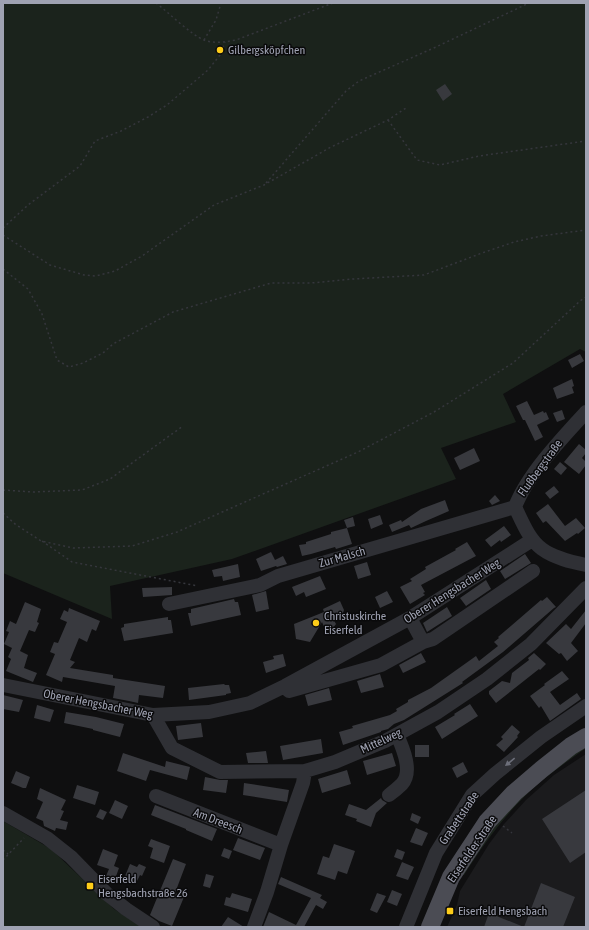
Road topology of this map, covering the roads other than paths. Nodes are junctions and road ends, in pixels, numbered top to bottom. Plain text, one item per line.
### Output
1 (586, 412) edge
2 (514, 507) junction
3 (532, 540) junction
4 (586, 565) edge
5 (533, 571) dead end
6 (586, 588) edge
7 (169, 604) dead end
8 (410, 618) junction
9 (423, 642) junction
10 (3, 685) edge
11 (285, 686) junction
12 (586, 706) edge
13 (153, 716) junction
14 (397, 735) junction
15 (586, 737) edge
16 (305, 771) junction
17 (389, 795) dead end
18 (156, 796) dead end
19 (3, 813) edge
20 (281, 845) junction
21 (153, 927) edge
22 (254, 927) edge
23 (406, 927) edge
24 (430, 927) edge

1 - 2 street, Flußbergstraße
2 - 3 street, Flußbergstraße
2 - 7 street, Zur Malsch
3 - 4 street, Flußbergstraße
3 - 8 street, Oberer Hengsbacher Weg
5 - 9 street
6 - 14 street, Mittelweg
8 - 9 street
8 - 11 street, Oberer Hengsbacher Weg
9 - 11 street
10 - 13 street, Oberer Hengsbacher Weg
11 - 13 street, Oberer Hengsbacher Weg
12 -> 23 street, Grabettstraße
13 - 16 street, Mittelweg
14 - 16 street, Mittelweg
14 - 17 street
15 - 24 main road, Eiserfelder Straße
16 - 20 street
18 - 20 street, Am Dreesch
19 - 21 street
20 - 22 street

